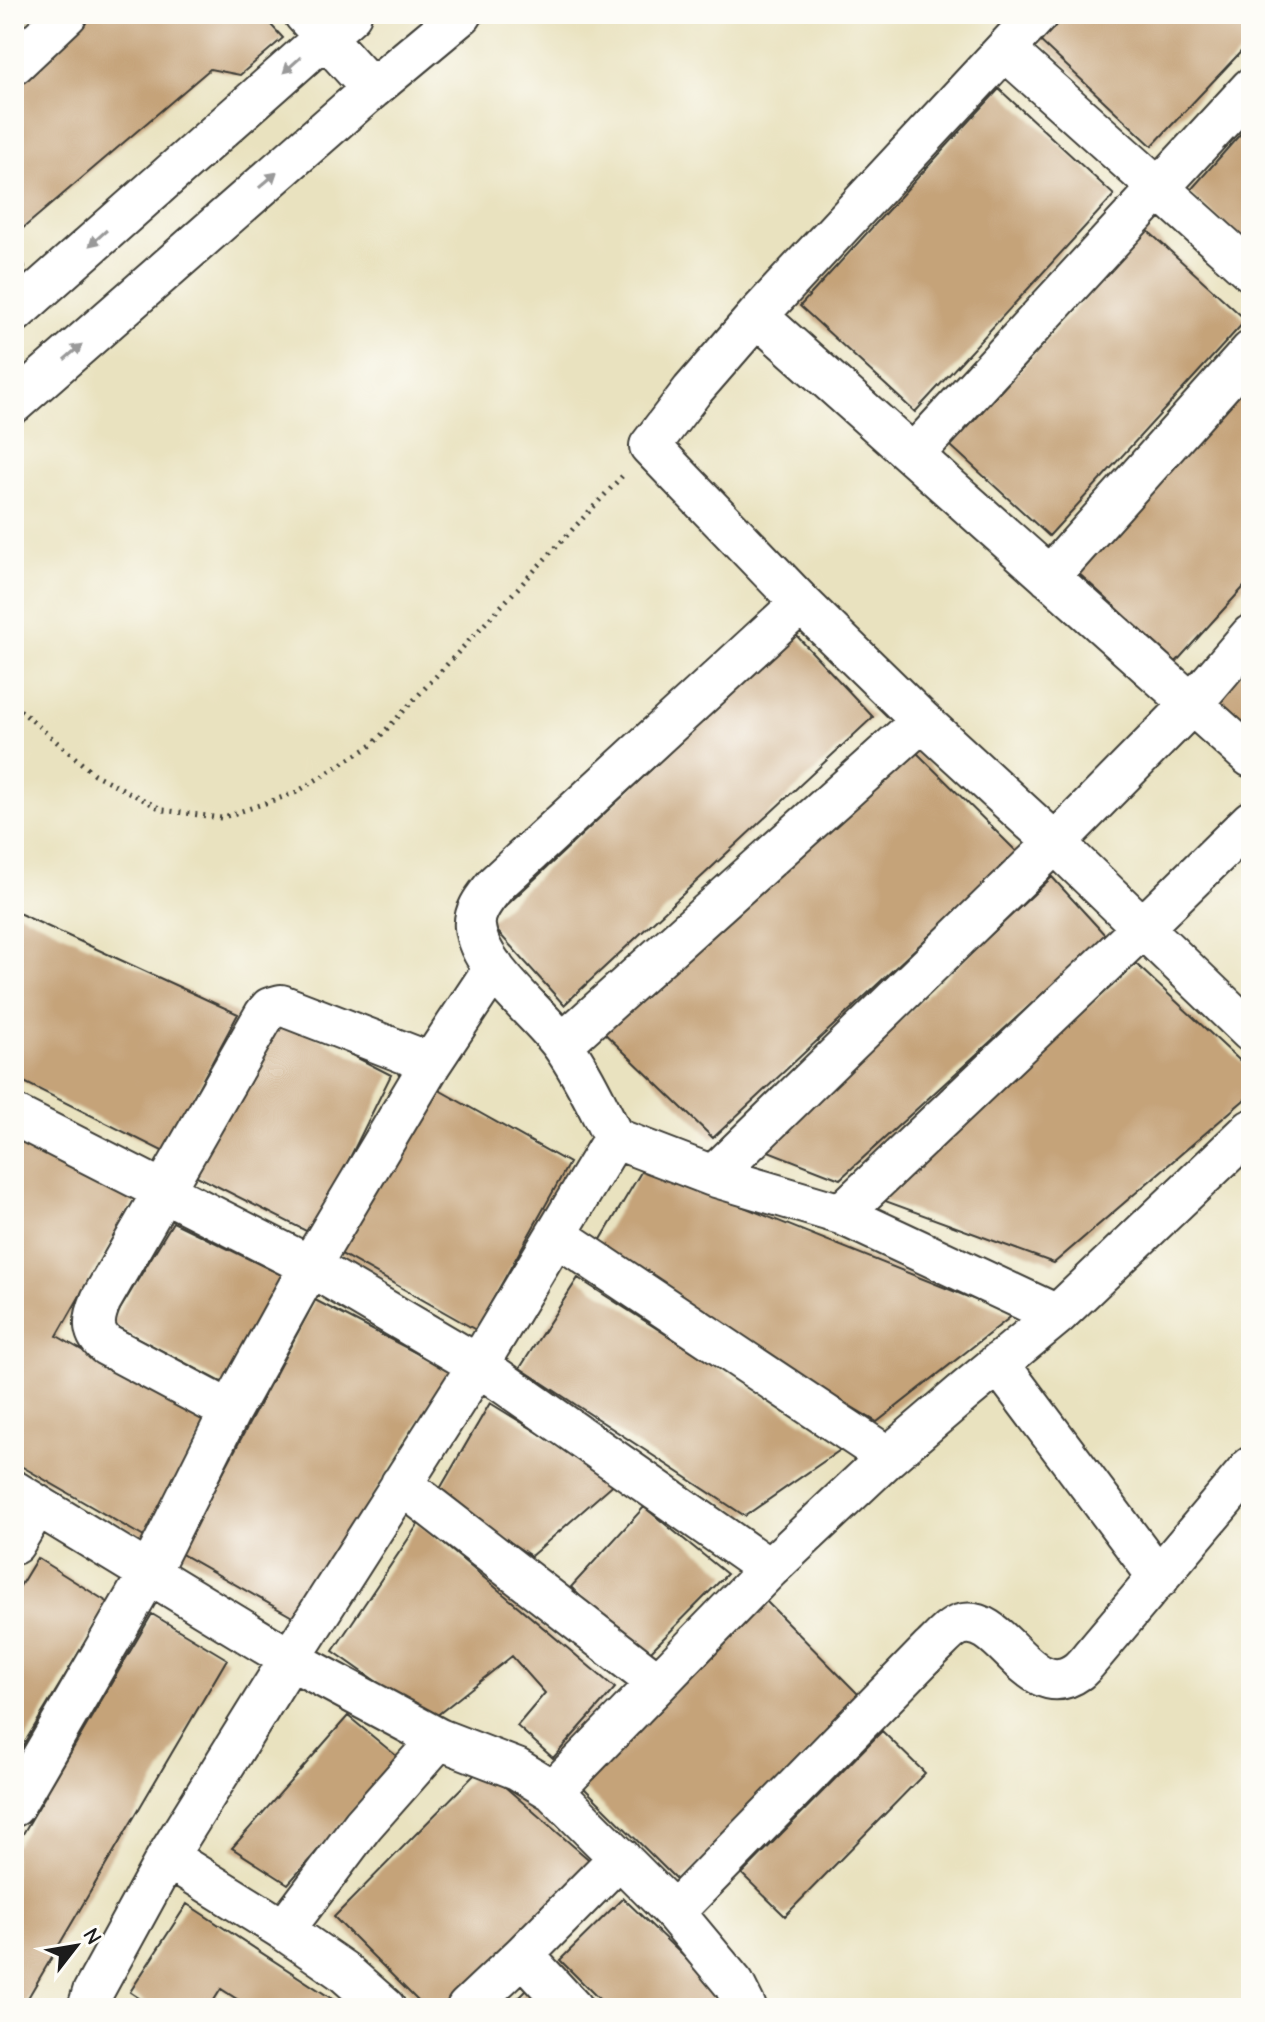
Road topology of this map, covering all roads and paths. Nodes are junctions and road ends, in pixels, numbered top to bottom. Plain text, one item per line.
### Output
1 (67, 14) edge
2 (462, 14) edge
3 (1038, 14) edge
4 (327, 21) edge
5 (1005, 50) junction
6 (14, 64) edge
7 (1251, 88) edge
8 (372, 89) junction
9 (1159, 189) junction
10 (1251, 271) edge
11 (14, 313) edge
12 (757, 316) junction
13 (1251, 351) edge
14 (14, 403) edge
15 (650, 446) junction
16 (913, 455) junction
17 (1049, 577) junction
18 (801, 603) junction
19 (1251, 635) edge
20 (1192, 704) junction
21 (14, 705) edge
22 (922, 721) junction
23 (1251, 757) edge
24 (1251, 821) edge
25 (1055, 843) junction
26 (1143, 927) junction
27 (494, 968) junction
28 (1251, 1032) edge
29 (562, 1044) junction
30 (431, 1063) junction
31 (14, 1115) edge
32 (1251, 1130) edge
33 (614, 1138) junction
34 (713, 1176) junction
35 (165, 1190) junction
36 (841, 1214) junction
37 (556, 1235) junction
38 (310, 1266) junction
39 (1057, 1315) junction
40 (998, 1363) junction
41 (478, 1365) junction
42 (230, 1411) junction
43 (888, 1457) junction
44 (1251, 1467) edge
45 (401, 1484) junction
46 (25, 1498) edge
47 (14, 1544) edge
48 (769, 1569) junction
49 (149, 1573) junction
50 (1159, 1578) junction
51 (290, 1659) junction
52 (658, 1683) junction
53 (439, 1739) junction
54 (553, 1791) junction
55 (14, 1806) edge
56 (167, 1857) junction
57 (620, 1857) junction
58 (674, 1912) junction
59 (284, 1930) junction
60 (523, 1955) junction
61 (99, 2003) edge
62 (385, 2008) edge
63 (467, 2008) edge
64 (572, 2008) edge
65 (746, 2008) edge

1 - 6 street
2 - 8 street
3 - 5 street
4 - 8 street
4 -> 11 street
5 - 9 street
5 - 12 street
7 - 9 street
14 -> 8 street
9 - 10 street
9 - 16 street
12 - 15 street
12 - 16 street
13 - 17 street
15 - 18 street
15 - 21 path
16 - 17 street
17 - 20 street
18 - 22 street
18 - 27 street
19 - 20 street
20 - 23 street
20 - 25 street
22 - 25 street
22 - 29 street
24 - 26 street
25 - 26 street
25 - 34 street
26 - 28 street
26 - 36 street
27 - 29 street
27 - 30 street
29 - 33 street
30 - 35 street
30 - 38 street
31 - 35 street
32 - 39 street
33 - 34 street
33 - 37 street
34 - 36 street
35 - 38 street
35 - 42 street
36 - 39 street
37 - 41 street
37 - 43 street
38 - 41 street
38 - 42 street
39 - 40 street
40 - 43 street
40 - 50 street
41 - 45 street
41 - 48 street
42 - 49 street
43 - 48 street
44 - 50 street
45 - 51 street
45 - 52 street
46 - 47 street
46 - 49 street
48 - 52 street
49 - 51 street
49 - 55 street
50 - 58 street
51 - 53 street
51 - 56 street
52 - 54 street
53 - 54 street
53 - 59 street
54 - 57 street
56 - 59 street
56 - 61 street
57 - 58 street
57 - 60 street
58 - 65 street
59 - 62 street
60 - 63 street
60 - 64 street

